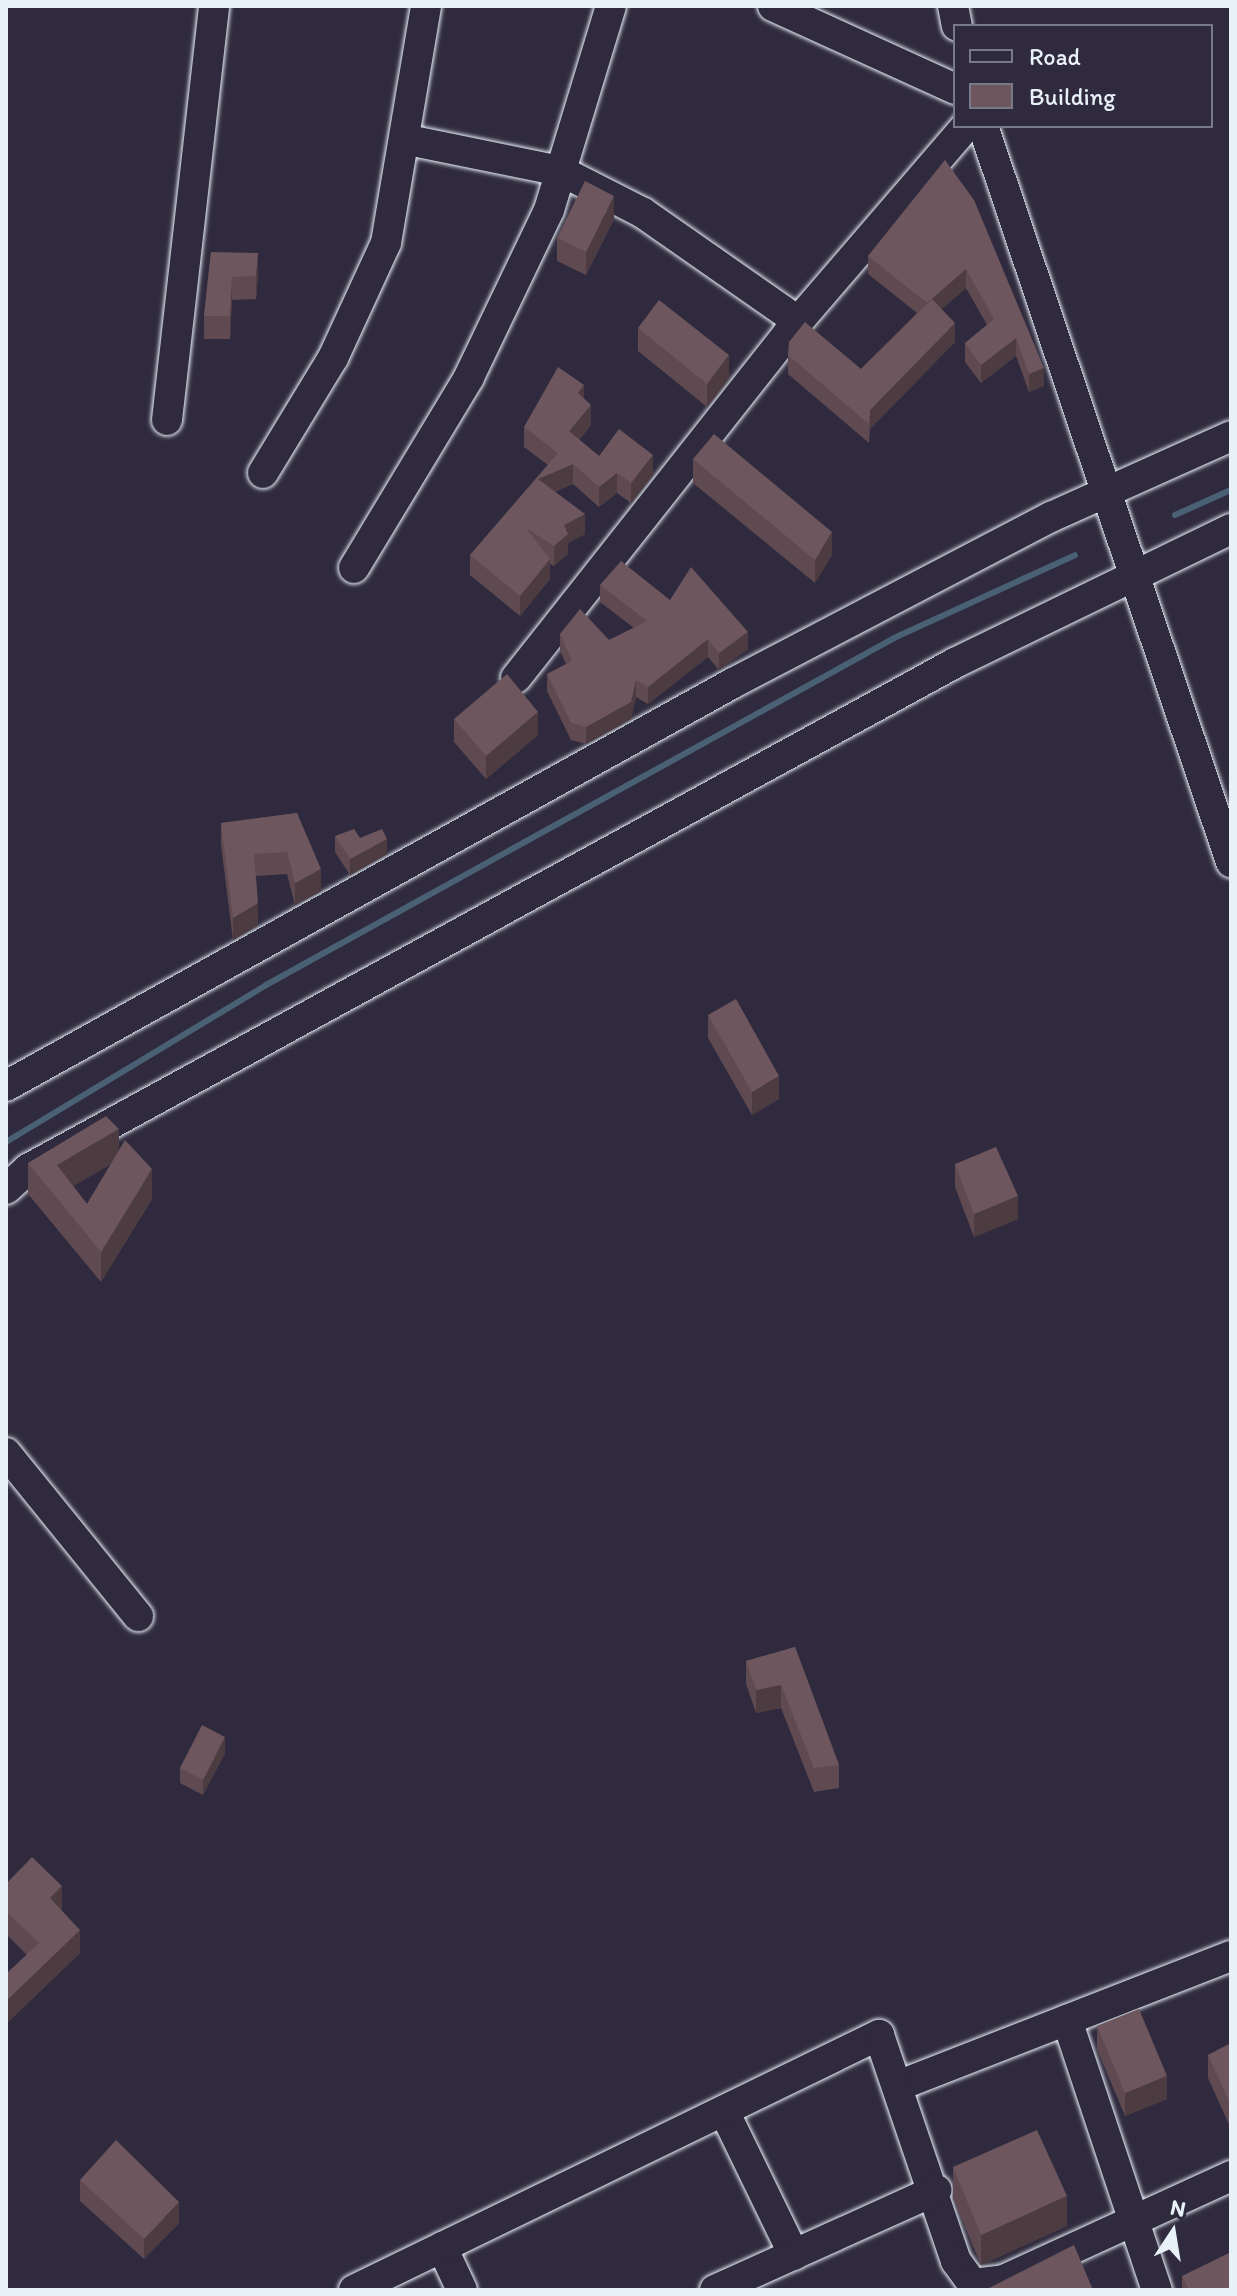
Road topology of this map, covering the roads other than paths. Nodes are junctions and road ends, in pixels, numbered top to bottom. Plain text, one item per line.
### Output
1 (214, 6) edge
2 (426, 6) edge
3 (611, 6) edge
4 (773, 6) edge
5 (953, 88) edge
6 (964, 128) edge
7 (984, 128) edge
8 (408, 140) junction
9 (561, 171) junction
10 (798, 321) junction
11 (167, 420) dead end
12 (1231, 436) edge
13 (263, 473) dead end
14 (1103, 495) junction
15 (1231, 529) edge
16 (354, 568) dead end
17 (1131, 572) junction
18 (516, 678) dead end
19 (1231, 862) edge
20 (6, 1086) edge
21 (6, 1189) edge
22 (6, 1453) edge
23 (138, 1616) dead end
24 (1231, 1956) edge
25 (1067, 2020) junction
26 (900, 2085) junction
27 (724, 2111) junction
28 (1231, 2176) edge
29 (936, 2190) junction
30 (1134, 2220) junction
31 (442, 2247) junction
32 (794, 2255) junction
33 (354, 2290) edge
34 (462, 2290) edge
35 (715, 2290) edge
36 (1157, 2290) edge

1 - 11 street
2 - 8 street
3 - 9 street
4 - 5 street
6 - 10 street
7 - 14 street
8 - 9 street
8 - 13 street
9 - 10 street
9 - 16 street
10 - 18 street
12 - 14 street
14 - 17 street
14 - 20 street
15 - 17 street
17 - 19 street
17 - 21 street
22 - 23 street
24 - 25 street
25 - 26 street
25 - 30 street
26 - 27 street
26 - 29 street
27 - 31 street
27 - 32 street
28 - 30 street
29 - 30 street
29 - 32 street
30 - 36 street
31 - 33 street
31 - 34 street
32 - 35 street

